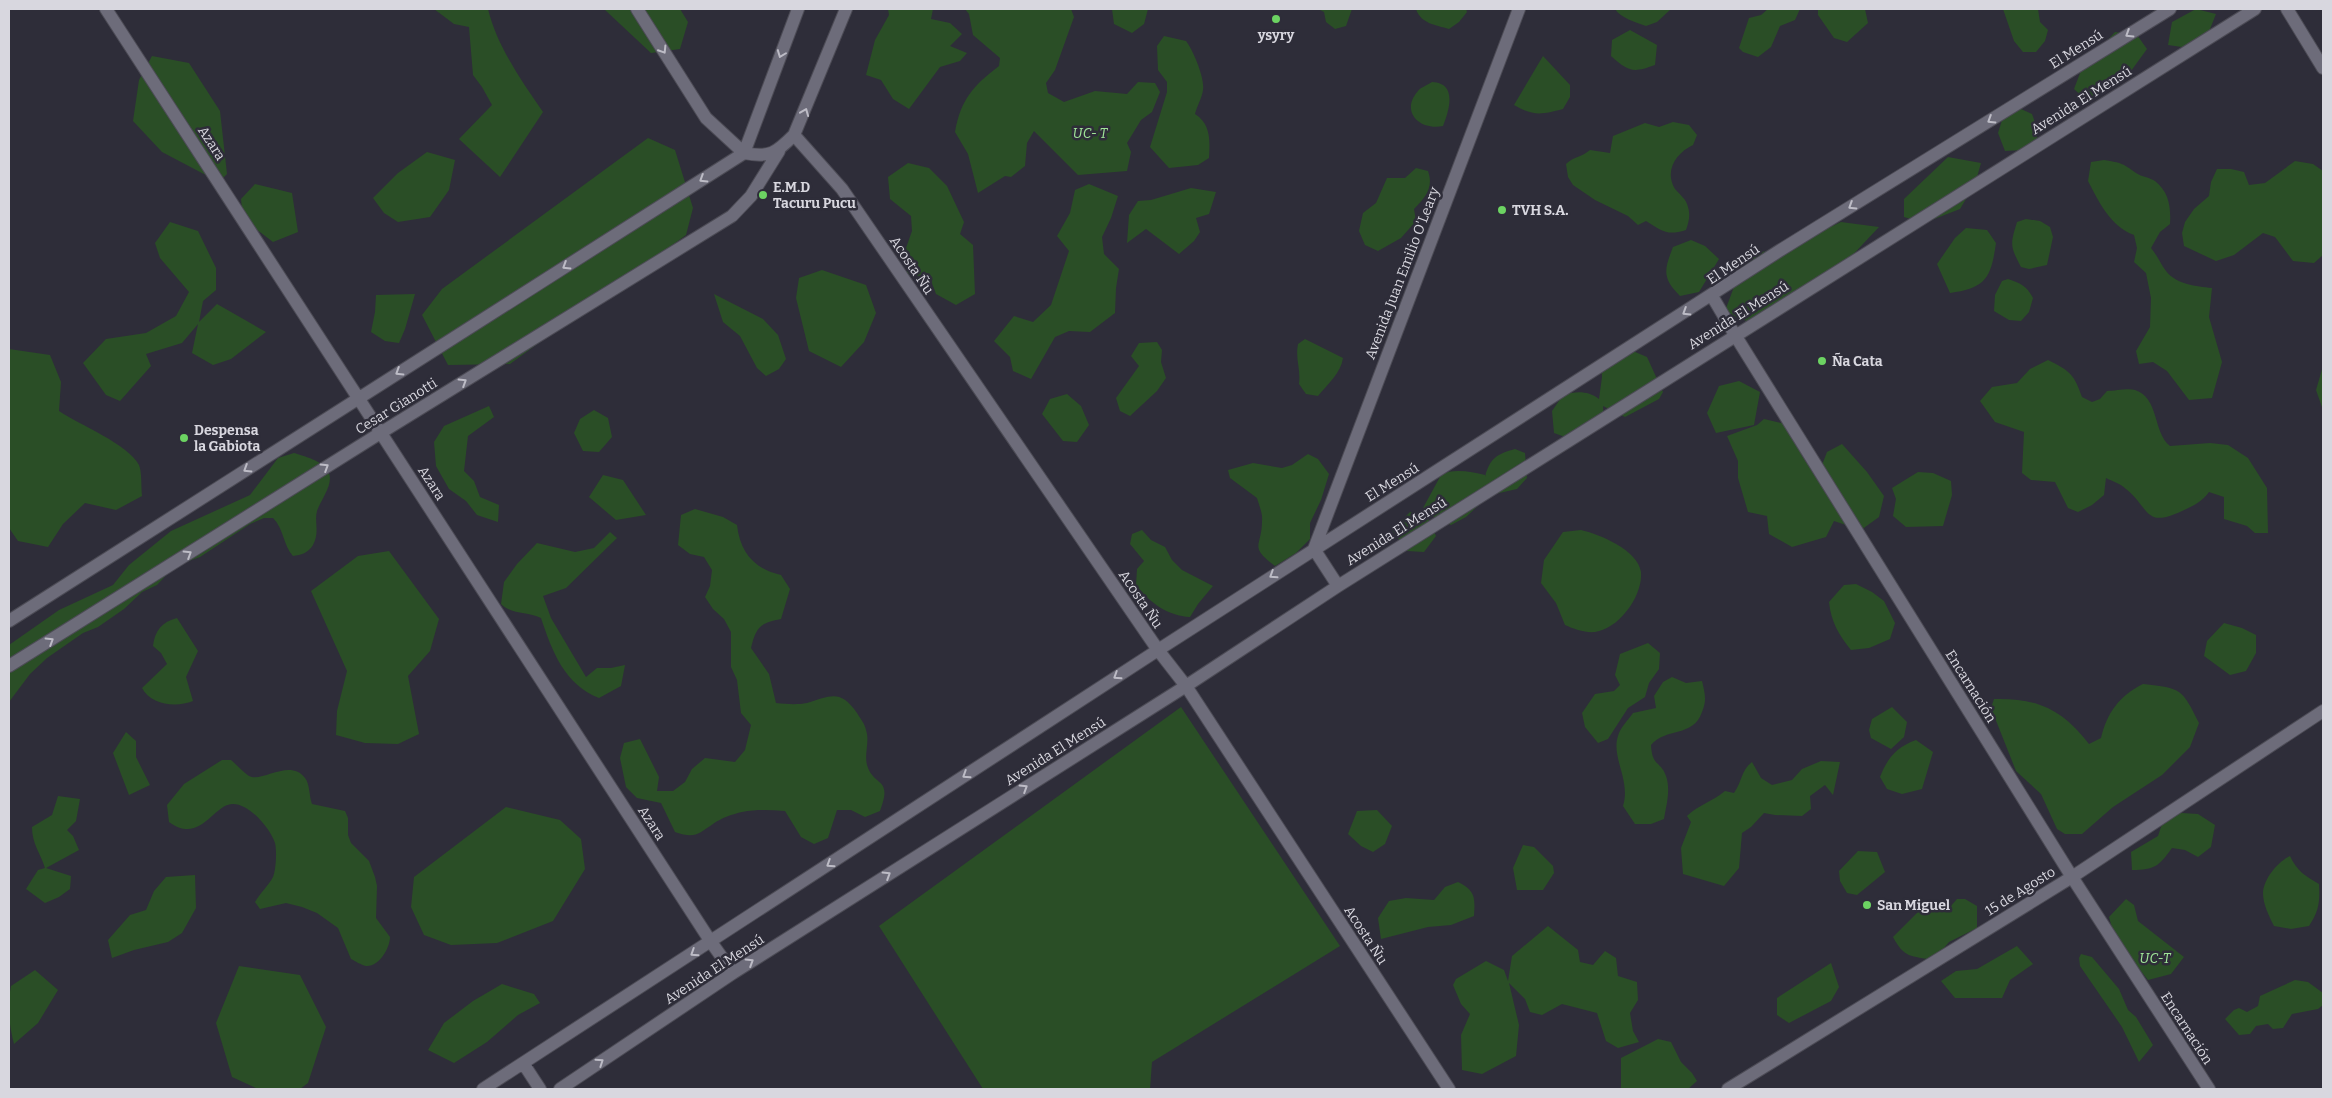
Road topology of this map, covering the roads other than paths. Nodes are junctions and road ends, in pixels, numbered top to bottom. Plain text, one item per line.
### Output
1 (106, 9) edge
2 (637, 9) edge
3 (798, 9) edge
4 (846, 9) edge
5 (1519, 9) edge
6 (2170, 9) edge
7 (2255, 9) edge
8 (2287, 9) edge
9 (2323, 68) edge
10 (794, 135) junction
11 (779, 151) junction
12 (744, 153) junction
13 (1712, 296) junction
14 (1734, 335) junction
15 (360, 398) junction
16 (382, 432) junction
17 (1314, 549) junction
18 (1338, 586) junction
19 (9, 621) edge
20 (1158, 650) junction
21 (9, 666) edge
22 (1186, 686) junction
23 (2323, 711) edge
24 (2072, 877) junction
25 (710, 942) junction
26 (733, 973) junction
27 (523, 1063) junction
28 (483, 1089) edge
29 (540, 1089) edge
30 (560, 1089) edge
31 (1449, 1089) edge
32 (1728, 1089) edge
33 (2209, 1089) edge

1 - 15 street, Azara
2 -> 12 street
3 -> 12 street
10 -> 4 street
5 - 17 street, Avenida Juan Emilio O'Leary
6 -> 13 street, El Mensú
7 - 14 street, Avenida El Mensú
8 - 9 street
10 - 11 street, Cesar Gianotti
10 - 20 street, Acosta Ñu
11 - 12 street
16 -> 11 street, Cesar Gianotti
12 -> 15 street, Cesar Gianotti
13 - 14 street, Encarnación
13 -> 17 street, El Mensú
14 - 18 street, Avenida El Mensú
14 - 24 street, Encarnación
15 - 16 street, Azara
15 -> 19 street, Cesar Gianotti
21 -> 16 street, Cesar Gianotti
16 - 25 street, Azara
17 - 18 street
17 -> 20 street, Avenida El Mensú
18 - 22 street, Avenida El Mensú
20 - 22 street, Acosta Ñu
20 -> 25 street, Avenida El Mensú
26 -> 22 street, Avenida El Mensú
22 - 31 street, Acosta Ñu
23 - 24 street, 15 de Agosto
24 - 32 street, 15 de Agosto
24 - 33 street, Encarnación
25 - 26 street, Azara
25 -> 27 street, Avenida El Mensú
30 -> 26 street, Avenida El Mensú
27 - 28 street, Avenida El Mensú
27 - 29 street

